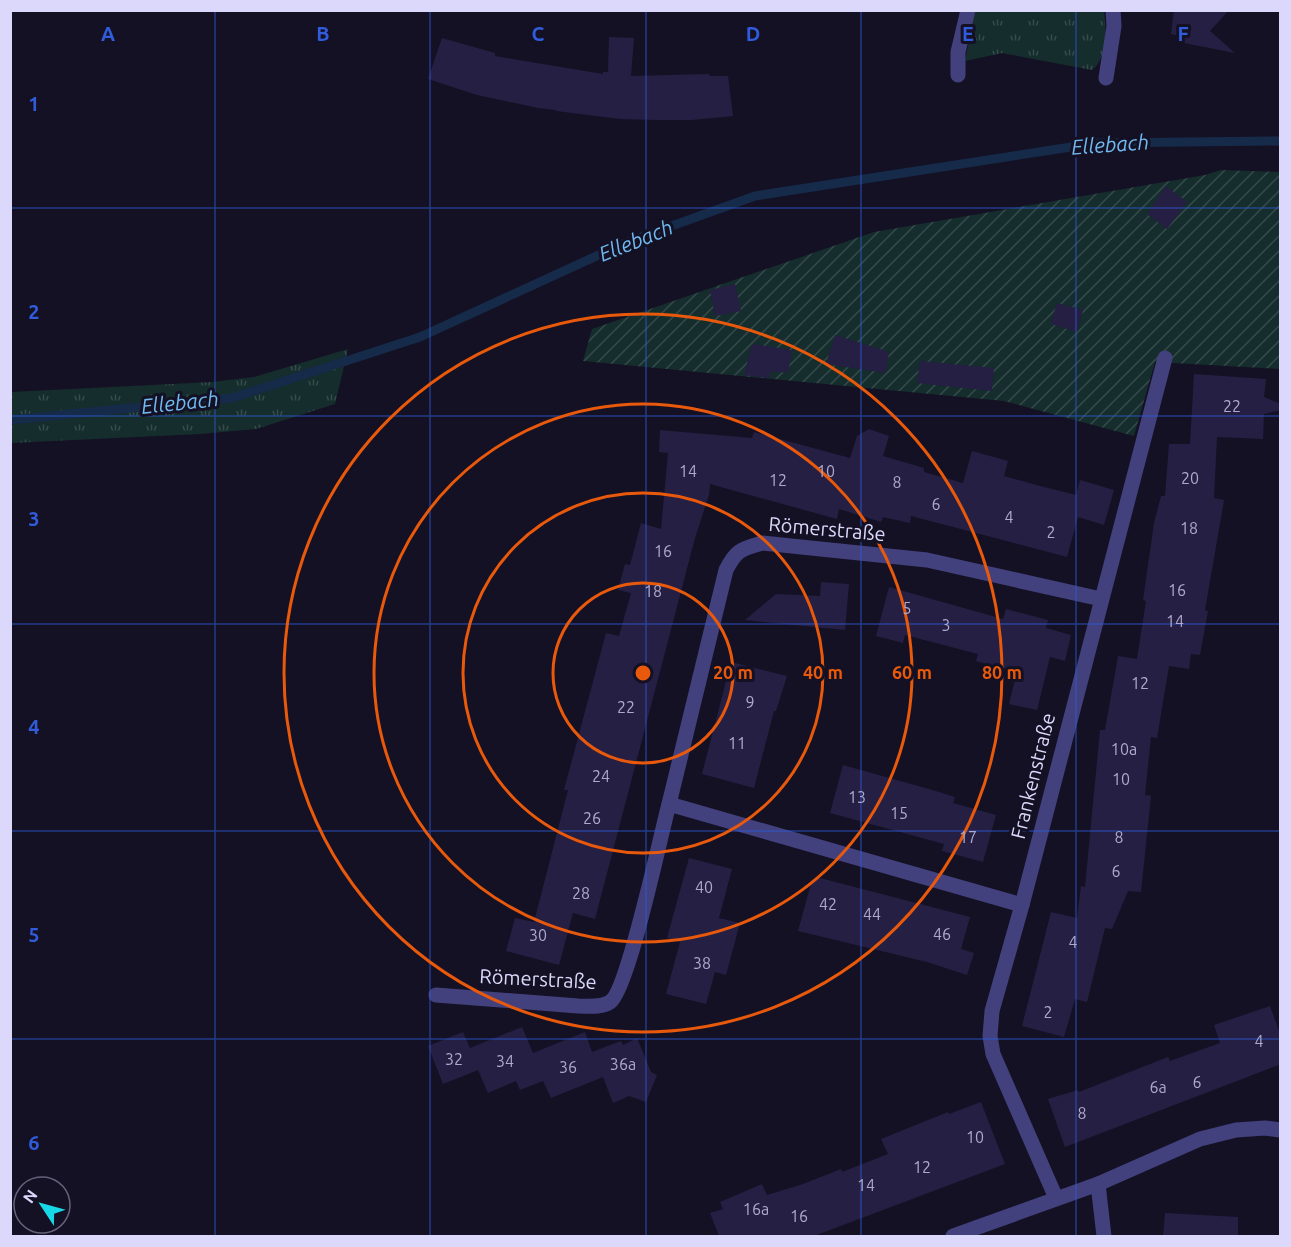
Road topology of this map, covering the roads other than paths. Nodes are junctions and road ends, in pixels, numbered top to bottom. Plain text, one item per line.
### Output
1 (968, 10) edge
2 (1113, 10) edge
3 (958, 75) dead end
4 (1106, 78) dead end
5 (1165, 358) dead end
6 (1101, 599) junction
7 (669, 804) junction
8 (1022, 905) junction
9 (436, 994) dead end
10 (1281, 1130) edge
11 (1098, 1184) junction
12 (1056, 1198) junction
13 (953, 1236) edge
14 (1104, 1236) edge

1 - 3 street
2 - 4 street
5 - 6 street, Frankenstraße
6 - 7 street, Römerstraße
6 - 8 street, Frankenstraße
7 - 8 street
7 - 9 street, Römerstraße
8 - 12 street, Frankenstraße
10 - 11 street
11 - 12 street
11 - 14 street
12 - 13 street

